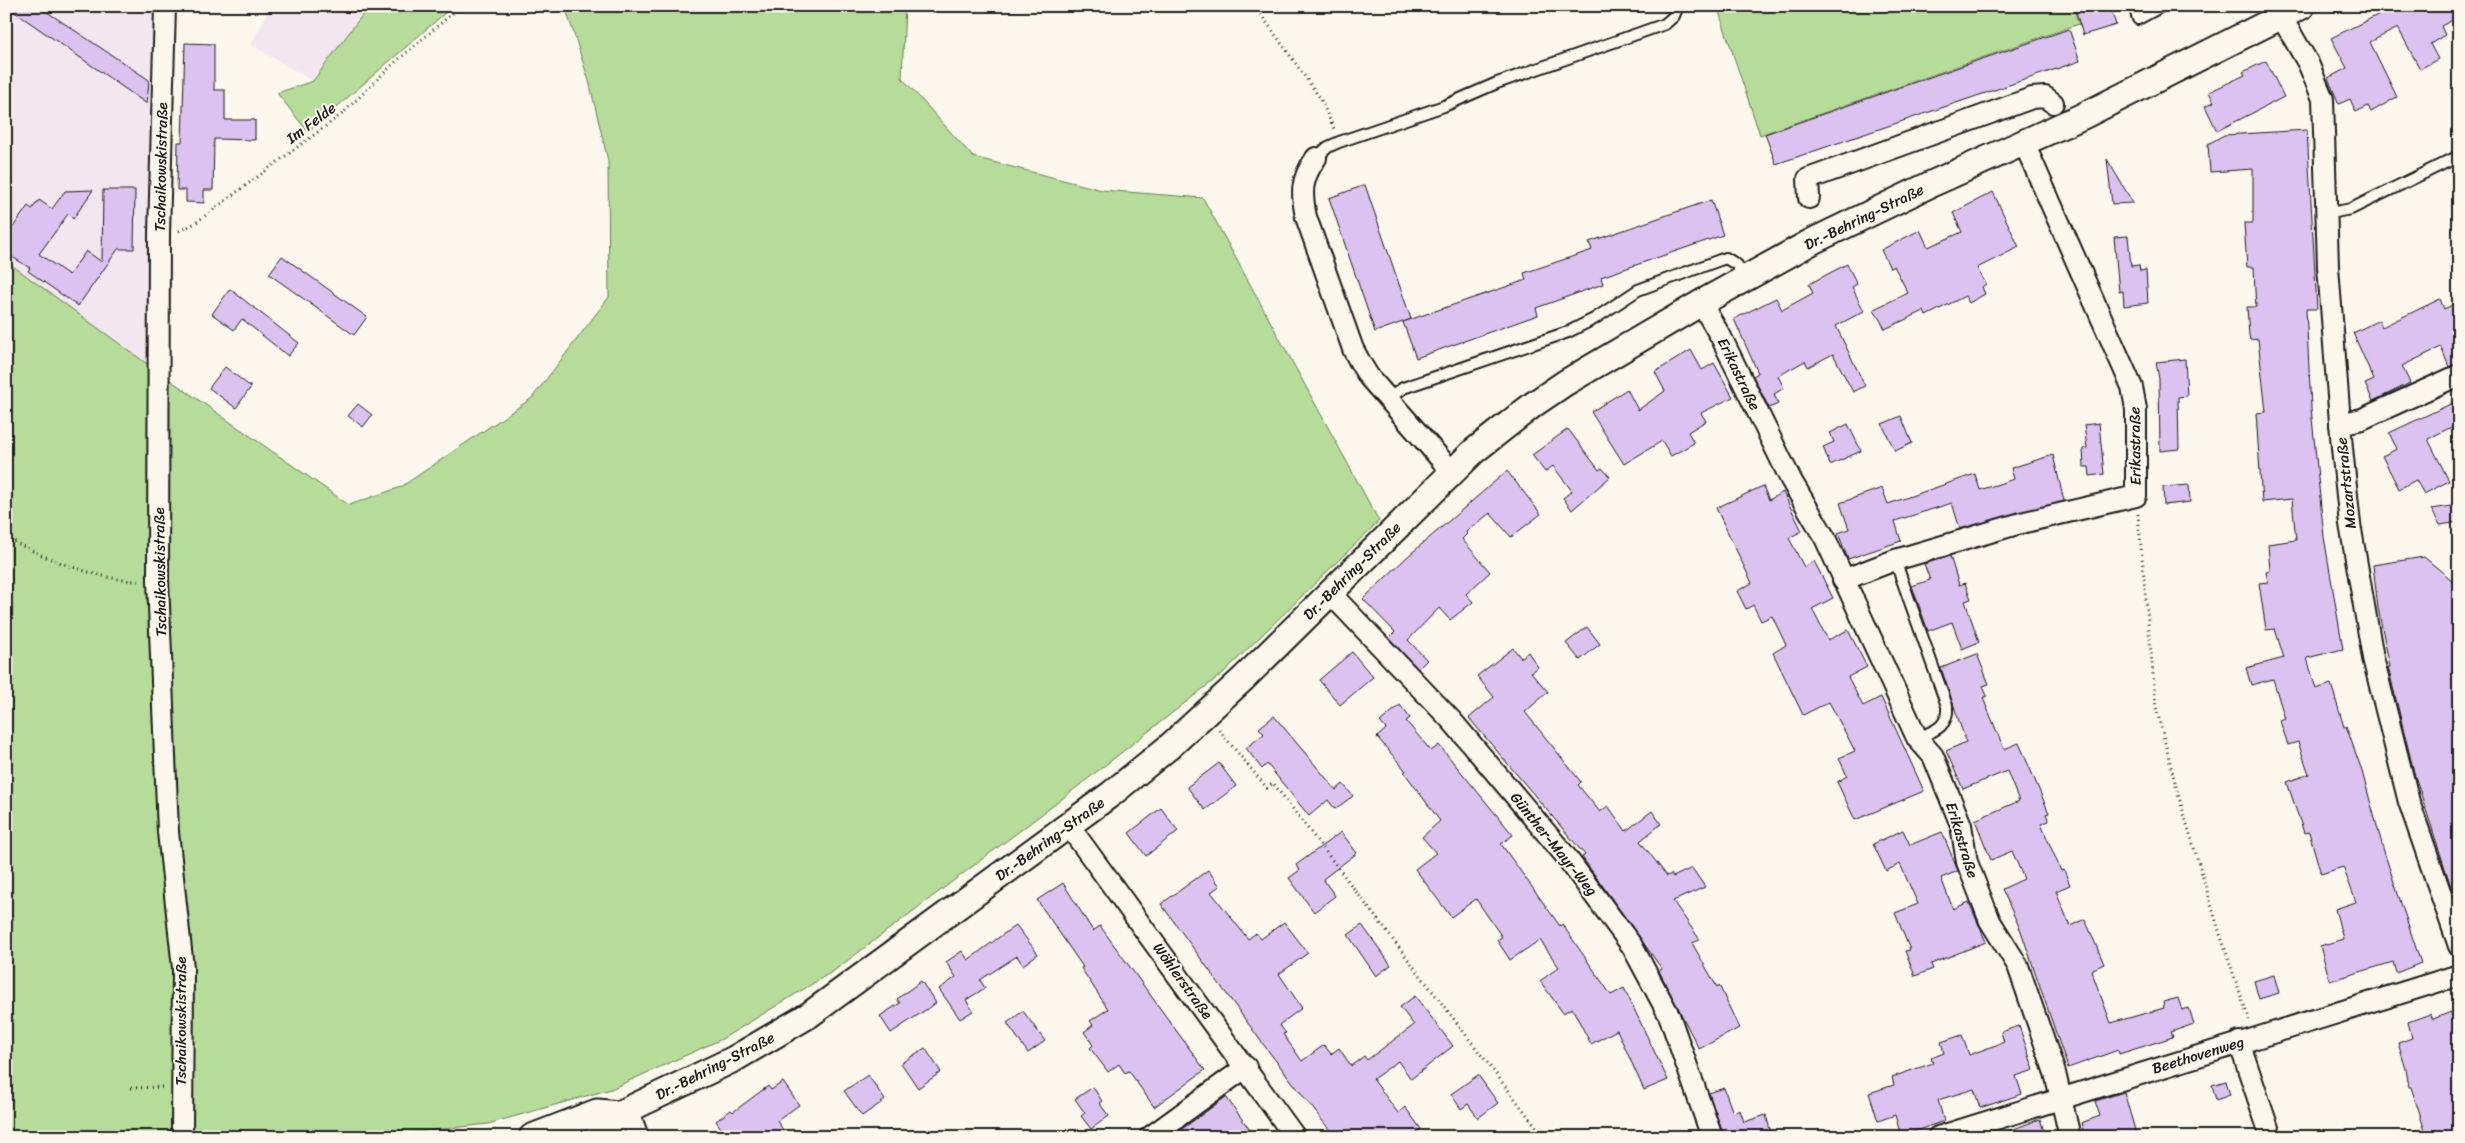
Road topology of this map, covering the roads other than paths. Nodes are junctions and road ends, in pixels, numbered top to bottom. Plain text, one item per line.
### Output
1 (164, 6) edge
2 (1678, 6) edge
3 (2134, 6) edge
4 (2162, 6) edge
5 (2286, 10) edge
6 (2053, 103) joint
7 (2064, 125) junction
8 (2024, 143) junction
9 (2459, 156) edge
10 (1316, 158) joint
11 (1809, 198) dead end
12 (2325, 214) junction
13 (1745, 279) junction
14 (1701, 303) junction
15 (2459, 375) edge
16 (1388, 399) junction
17 (2340, 424) junction
18 (1452, 472) junction
19 (1895, 560) junction
20 (1843, 580) junction
21 (1330, 593) junction
22 (1917, 738) junction
23 (1069, 826) junction
24 (2459, 946) edge
25 (2459, 975) edge
26 (2247, 1040) junction
27 (1246, 1067) junction
28 (2061, 1098) junction
29 (624, 1112) junction
30 (182, 1137) edge
31 (532, 1137) edge
32 (597, 1137) edge
33 (638, 1137) edge
34 (1150, 1137) edge
35 (1295, 1137) edge
36 (1712, 1137) edge
37 (1938, 1137) edge
38 (2070, 1137) edge
39 (2271, 1137) edge

1 - 30 street, Tschaikowskistraße
2 - 10 lane
3 - 4 lane
5 - 7 street, Dr.-Behring-Straße
5 - 12 street, Mozartstraße
6 - 7 lane
6 - 11 street
7 - 8 street, Dr.-Behring-Straße
8 - 13 street, Dr.-Behring-Straße
8 - 19 street, Erikastraße
9 - 12 lane
10 - 16 street
12 - 17 street, Mozartstraße
13 - 14 street, Dr.-Behring-Straße
13 - 16 lane
14 - 18 street, Dr.-Behring-Straße
14 - 20 street, Erikastraße
15 - 17 street
16 - 18 street
17 - 24 street, Mozartstraße
18 - 21 street, Dr.-Behring-Straße
19 - 20 street, Erikastraße
19 - 22 lane
20 - 22 street, Erikastraße
21 - 23 street, Dr.-Behring-Straße
21 - 36 street, Günther-Mayr-Weg
22 - 28 street, Erikastraße
23 - 27 street, Wöhlerstraße
23 - 29 street, Dr.-Behring-Straße
25 - 26 street, Beethovenweg
26 - 28 street, Beethovenweg
26 - 39 street
27 - 34 street
27 - 35 street, Wöhlerstraße
28 - 37 street, Beethovenweg
28 - 38 street, Erikastraße
29 - 31 street
29 - 32 street, Dr.-Behring-Straße
29 - 33 street

